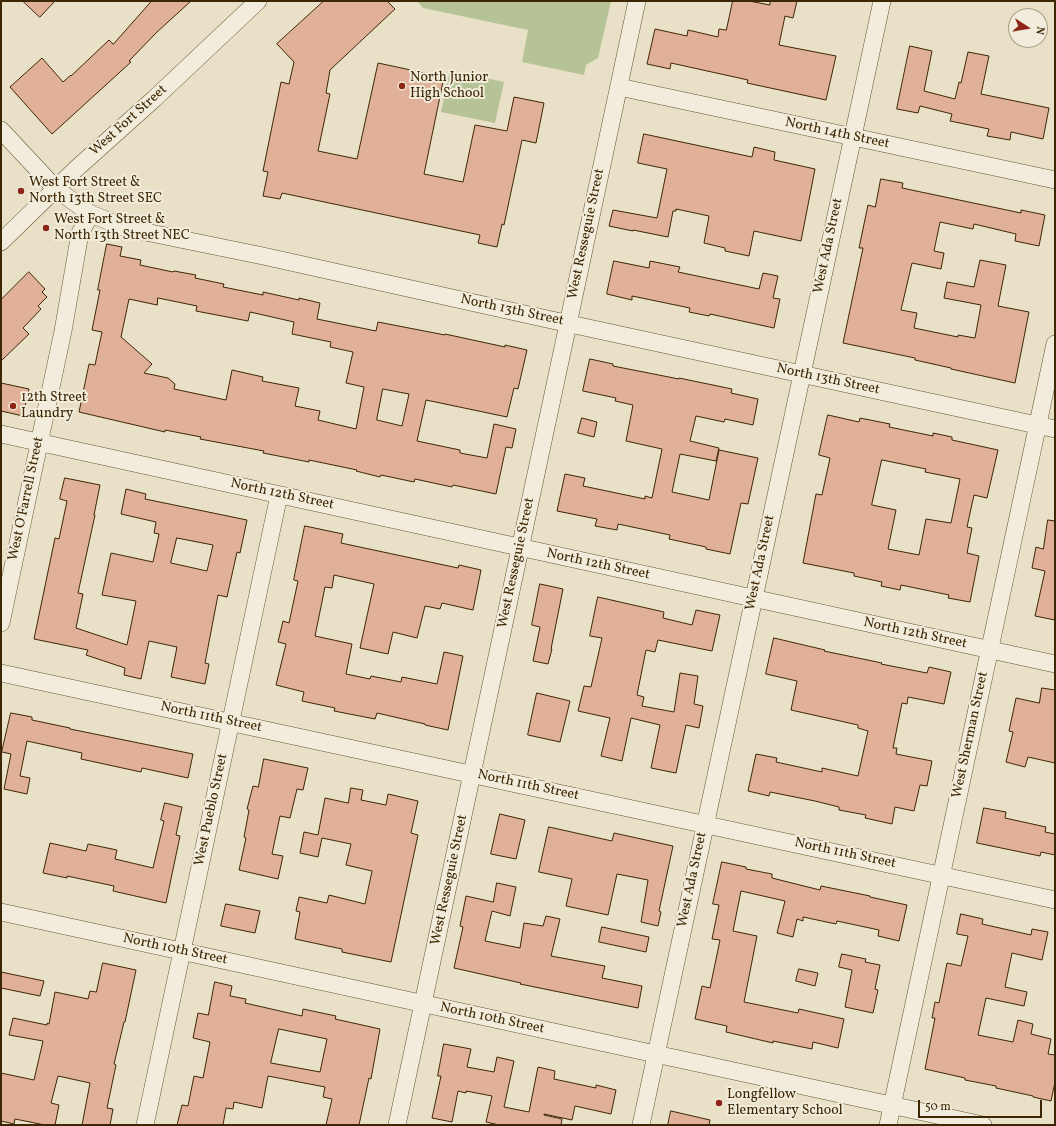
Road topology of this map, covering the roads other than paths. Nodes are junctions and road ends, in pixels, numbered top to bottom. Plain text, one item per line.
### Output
1 (258, 1) edge
2 (637, 1) edge
3 (882, 1) edge
4 (619, 87) junction
5 (1, 130) edge
6 (852, 137) junction
7 (1055, 180) edge
8 (56, 189) junction
9 (92, 214) junction
10 (1, 242) edge
11 (568, 324) junction
12 (1055, 344) edge
13 (801, 374) junction
14 (1038, 425) junction
15 (1055, 429) edge
16 (1, 434) edge
17 (40, 442) junction
18 (279, 495) junction
19 (521, 547) junction
20 (754, 598) junction
21 (1, 622) edge
22 (990, 650) junction
23 (1055, 664) edge
24 (1, 673) edge
25 (231, 723) junction
26 (472, 774) junction
27 (705, 824) junction
28 (941, 875) junction
29 (1055, 900) edge
30 (1, 912) edge
31 (182, 951) junction
32 (423, 1004) junction
33 (656, 1054) junction
34 (892, 1105) junction
35 (145, 1125) edge
36 (397, 1125) edge
37 (640, 1125) edge
38 (888, 1125) edge
39 (983, 1125) edge

1 - 8 street, West Fort Street
2 - 4 street, West Resseguie Street
3 - 6 street, West Ada Street
4 - 6 street, North 14th Street
4 - 11 street, West Resseguie Street
5 - 8 street, North 13th Street
6 - 7 street, North 14th Street
6 - 13 street, West Ada Street
8 - 9 street, North 13th Street
8 - 10 street, West Fort Street
9 - 11 street, North 13th Street
9 - 17 street, West O'Farrell Street
11 - 13 street, North 13th Street
11 - 19 street, West Resseguie Street
12 - 14 street, West Sherman Street
13 - 14 street, North 13th Street
13 - 20 street, West Ada Street
14 - 15 street, North 13th Street
14 - 22 street, West Sherman Street
16 - 17 street, North 12th Street
17 - 18 street, North 12th Street
17 - 21 street, West O'Farrell Street
18 - 19 street, North 12th Street
18 - 25 street, West Pueblo Street
19 - 20 street, North 12th Street
19 - 26 street, West Resseguie Street
20 - 22 street, North 12th Street
20 - 27 street, West Ada Street
22 - 23 street, North 12th Street
22 - 28 street, West Sherman Street
24 - 25 street, North 11th Street
25 - 26 street, North 11th Street
25 - 31 street, West Pueblo Street
26 - 27 street, North 11th Street
26 - 32 street, West Resseguie Street
27 - 28 street, North 11th Street
27 - 33 street, West Ada Street
28 - 29 street, North 11th Street
28 - 34 street, West Sherman Street
30 - 31 street, North 10th Street
31 - 32 street, North 10th Street
31 - 35 street, West Pueblo Street
32 - 33 street, North 10th Street
32 - 36 street, West Resseguie Street
33 - 34 street, North 10th Street
33 - 37 street, West Ada Street
34 - 38 street, West Sherman Street
34 - 39 street, North 10th Street

